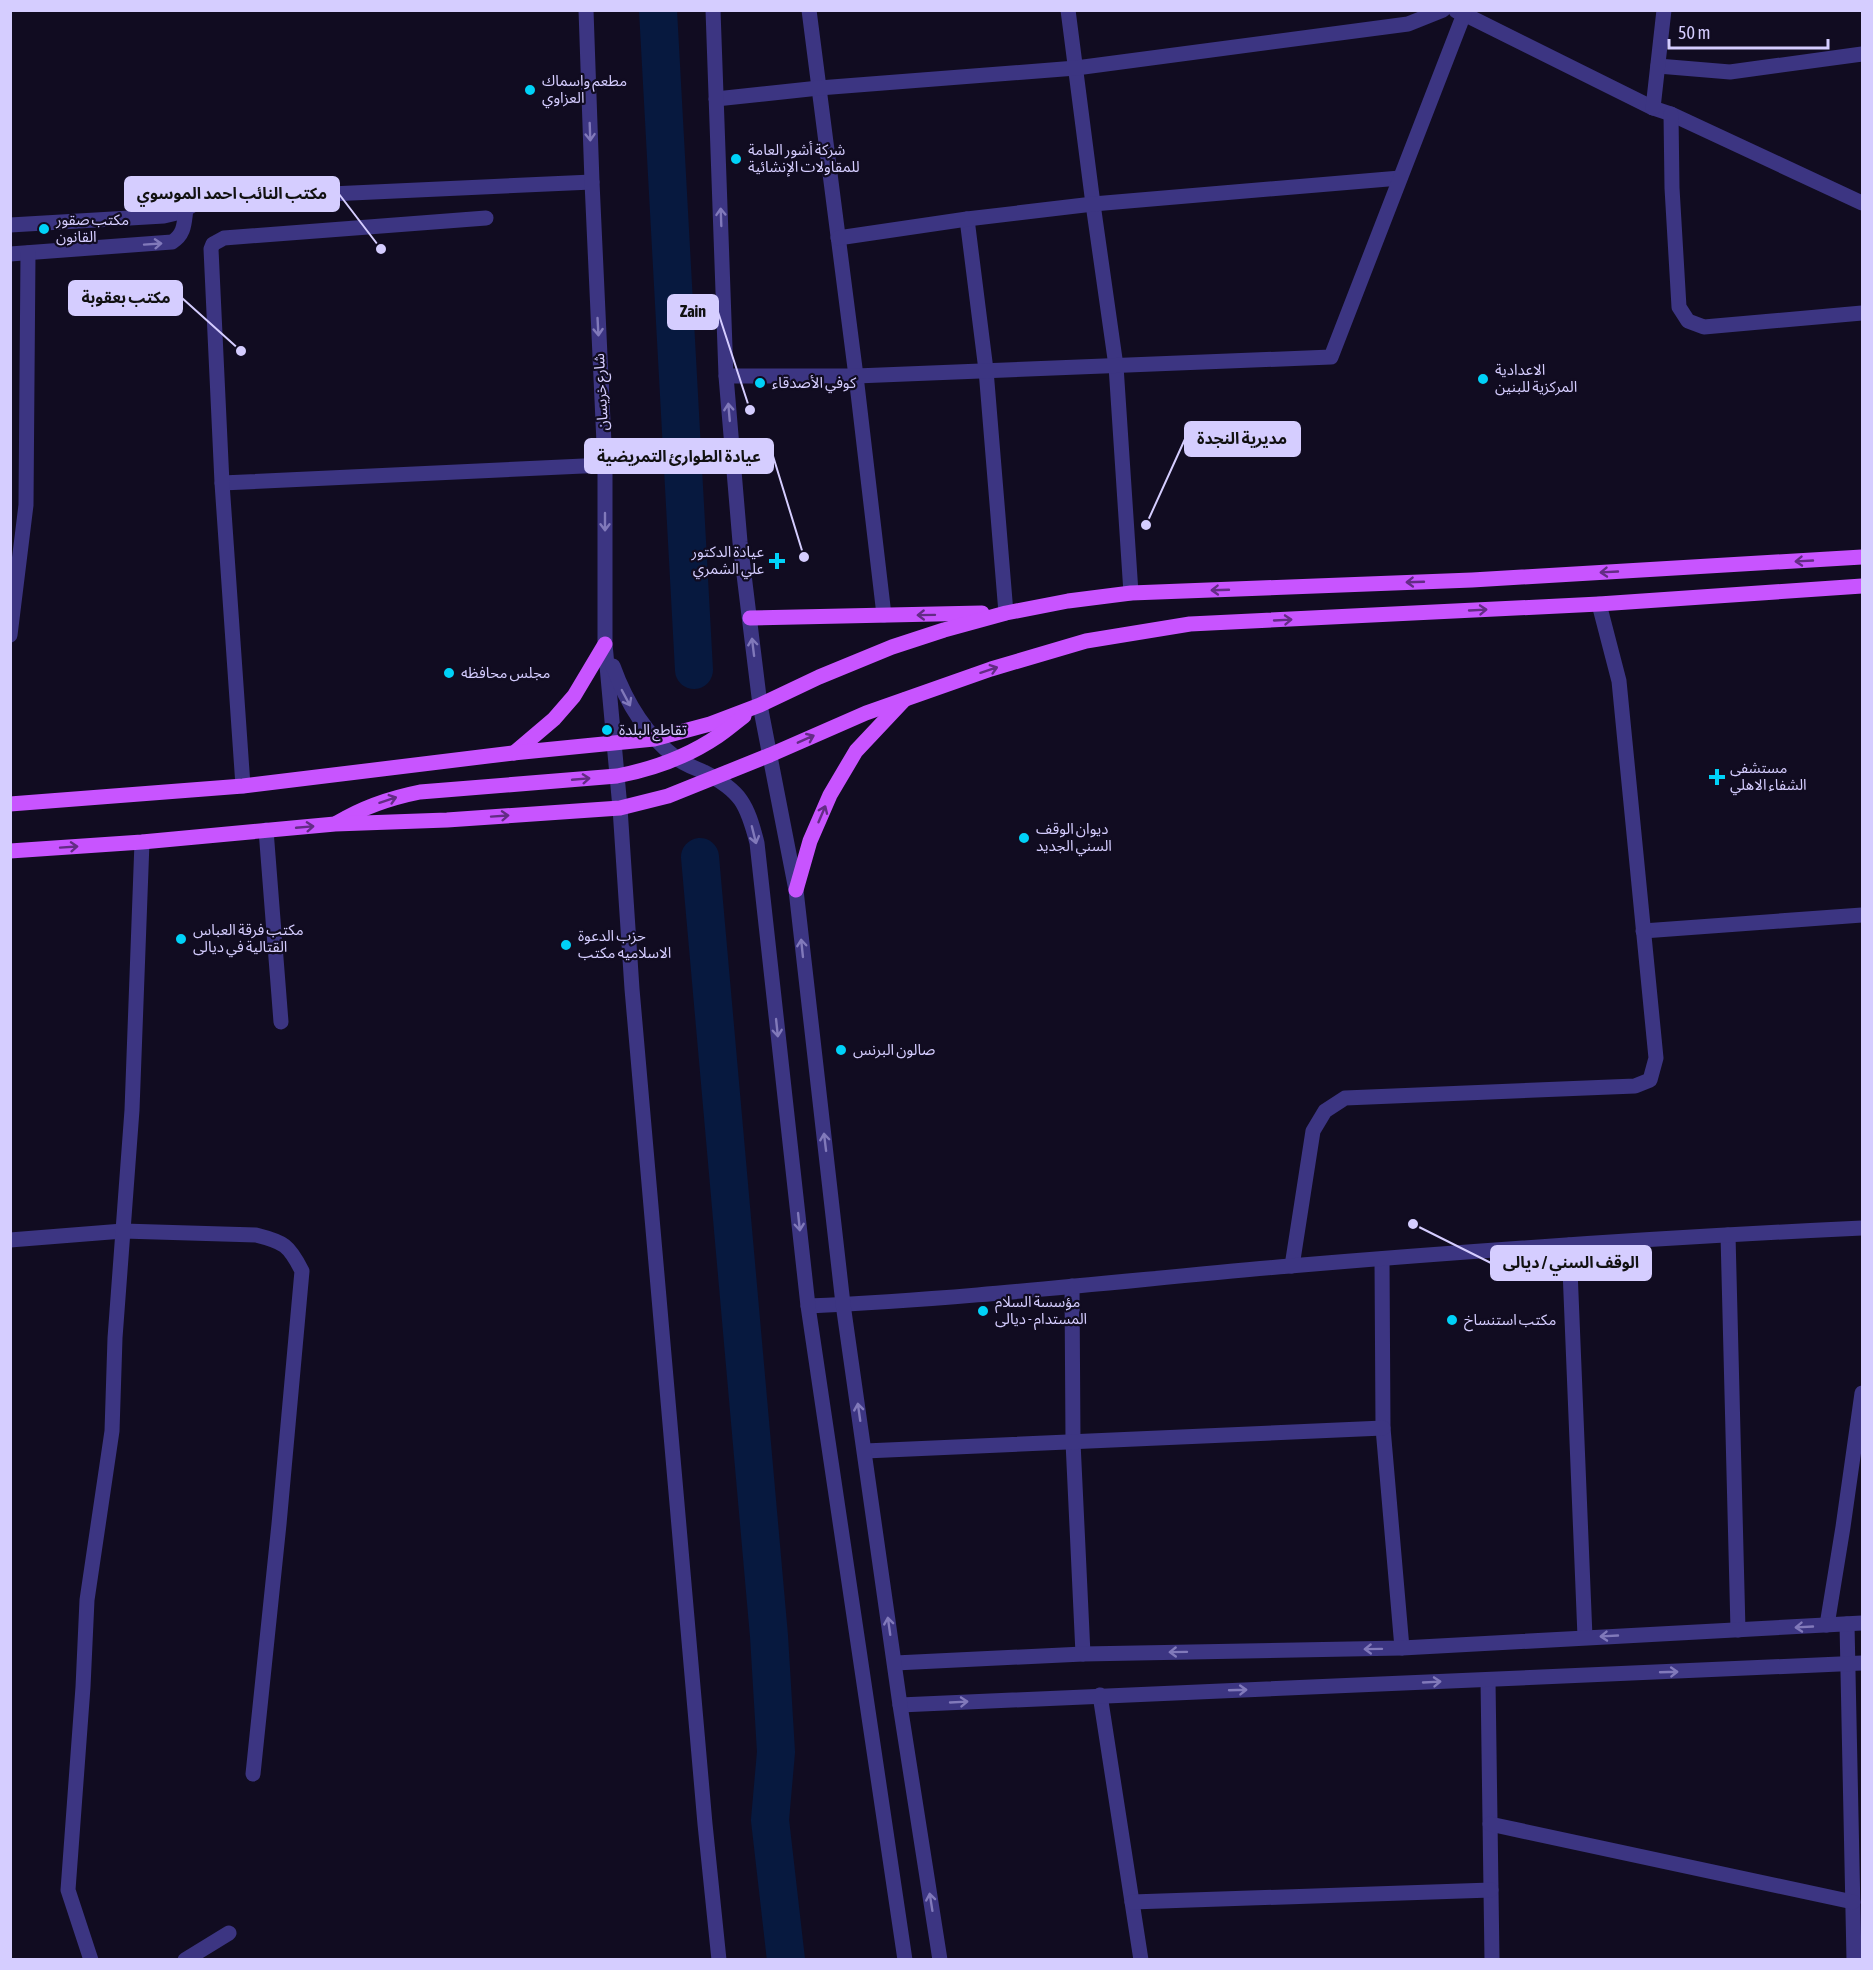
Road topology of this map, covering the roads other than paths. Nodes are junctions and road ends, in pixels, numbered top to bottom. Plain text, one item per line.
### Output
1 (586, 10) edge
2 (713, 10) edge
3 (809, 10) edge
4 (1068, 10) edge
5 (1443, 10) edge
6 (1664, 10) edge
7 (1461, 12) edge
8 (1863, 54) edge
9 (1658, 66) junction
10 (1076, 68) junction
11 (819, 88) junction
12 (716, 99) junction
13 (1653, 108) junction
14 (1671, 114) junction
15 (1400, 178) junction
16 (592, 182) junction
17 (1863, 203) edge
18 (1093, 204) junction
19 (186, 209) junction
20 (486, 218) dead end
21 (967, 219) junction
22 (10, 225) edge
23 (838, 238) junction
24 (28, 253) junction
25 (10, 254) edge
26 (1863, 313) edge
27 (1116, 366) junction
28 (986, 370) junction
29 (726, 376) junction
30 (856, 376) junction
31 (605, 465) junction
32 (222, 483) junction
33 (10, 502) edge
34 (26, 506) junction
35 (1863, 557) edge
36 (1863, 586) edge
37 (1131, 593) junction
38 (1599, 604) junction
39 (1006, 613) junction
40 (884, 615) junction
41 (750, 618) junction
42 (10, 635) edge
43 (605, 644) junction
44 (906, 697) junction
45 (760, 705) junction
46 (654, 740) junction
47 (614, 743) junction
48 (513, 753) junction
49 (770, 755) junction
50 (677, 759) junction
51 (617, 776) junction
52 (713, 777) junction
53 (243, 786) junction
54 (10, 804) edge
55 (620, 808) junction
56 (335, 824) junction
57 (266, 830) junction
58 (142, 842) junction
59 (10, 851) edge
60 (796, 890) junction
61 (1863, 915) edge
62 (1644, 931) junction
63 (281, 1022) dead end
64 (1863, 1228) edge
65 (123, 1232) junction
66 (1728, 1235) junction
67 (10, 1240) edge
68 (1569, 1245) junction
69 (1382, 1259) junction
70 (1292, 1266) junction
71 (1072, 1286) junction
72 (843, 1304) junction
73 (808, 1306) junction
74 (1863, 1393) edge
75 (1383, 1428) junction
76 (1073, 1442) junction
77 (865, 1451) junction
78 (1855, 1624) edge
79 (1827, 1625) junction
80 (1738, 1630) junction
81 (1585, 1637) junction
82 (1402, 1648) junction
83 (1083, 1654) junction
84 (895, 1663) junction
85 (1855, 1664) edge
86 (1488, 1680) junction
87 (1100, 1695) junction
88 (900, 1704) junction
89 (252, 1774) dead end
90 (1490, 1824) junction
91 (1857, 1837) edge
92 (1491, 1890) junction
93 (1132, 1902) junction
94 (1852, 1902) junction
95 (229, 1933) dead end
96 (91, 1959) edge
97 (185, 1959) edge
98 (720, 1959) edge
99 (905, 1959) edge
100 (940, 1959) edge
101 (1142, 1959) edge
102 (1492, 1959) edge
103 (1854, 1959) edge

1 -> 16 street, شارع خريسان
2 - 12 street
3 - 11 street
4 - 10 street
5 - 10 street
6 - 9 street
7 - 13 street
7 - 15 street
8 - 9 street
9 - 13 street
10 - 11 street
10 - 18 street
11 - 12 street
11 - 23 street
29 -> 12 street
13 - 14 street
14 - 17 street
14 - 26 street
15 - 18 street
15 - 27 street
16 - 19 street
16 -> 31 street, شارع خريسان
18 - 21 street
18 - 27 street
19 - 22 street
24 -> 19 street
20 - 32 street
21 - 23 street
21 - 28 street
23 - 30 street
24 - 25 street
24 - 34 street
27 - 28 street
27 - 37 street
28 - 30 street
28 - 39 street
29 - 30 street
41 -> 29 street
30 - 40 street
31 - 32 street
31 -> 43 street, شارع خريسان
32 - 53 street
33 - 34 street
34 - 42 street
35 -> 37 main road
36 - 38 main road
37 - 39 main road
44 -> 38 main road
38 - 62 street
39 -> 40 main road
39 - 45 main road
40 - 41 main road
45 -> 41 street
43 -> 46 street
43 - 47 street, شارع خريسان
43 - 48 main road
49 -> 44 main road
60 -> 44 main road
45 - 46 main road
45 - 49 street
45 - 50 main road
46 - 47 main road
46 - 50 street
47 - 48 main road
47 - 51 street, شارع خريسان
48 - 53 main road
49 - 52 main road
49 - 60 street
50 - 51 main road
50 - 52 street
51 - 55 street, شارع خريسان
56 -> 51 main road
52 - 55 main road
52 -> 73 street
53 - 54 main road
56 -> 55 main road
55 - 98 street, شارع خريسان
57 -> 56 main road
57 - 58 main road
57 - 63 street
59 -> 58 main road
58 - 65 street
72 -> 60 street
61 - 62 street
62 - 70 street
64 - 66 street
65 - 67 street
65 - 89 street
65 - 96 street
66 - 68 street
66 - 80 street
68 - 69 street
68 - 81 street
69 - 70 street
69 - 75 street
70 - 71 street
71 - 72 street
71 - 76 street
72 - 73 street
77 -> 72 street
73 - 99 street
74 - 79 street
75 - 76 street
75 - 82 street
76 - 77 street
76 - 83 street
84 -> 77 street
78 - 79 street
78 - 85 street
79 -> 80 street
80 -> 81 street
81 - 82 street
82 -> 83 street
83 - 84 street
84 - 88 street
86 -> 85 street
85 - 91 street
87 -> 86 street
86 - 90 street
88 -> 87 street
87 - 93 street
100 -> 88 street
90 - 92 street
90 - 94 street
91 - 94 street
92 - 93 street
92 - 102 street
93 - 101 street
94 - 103 street
95 - 97 street

